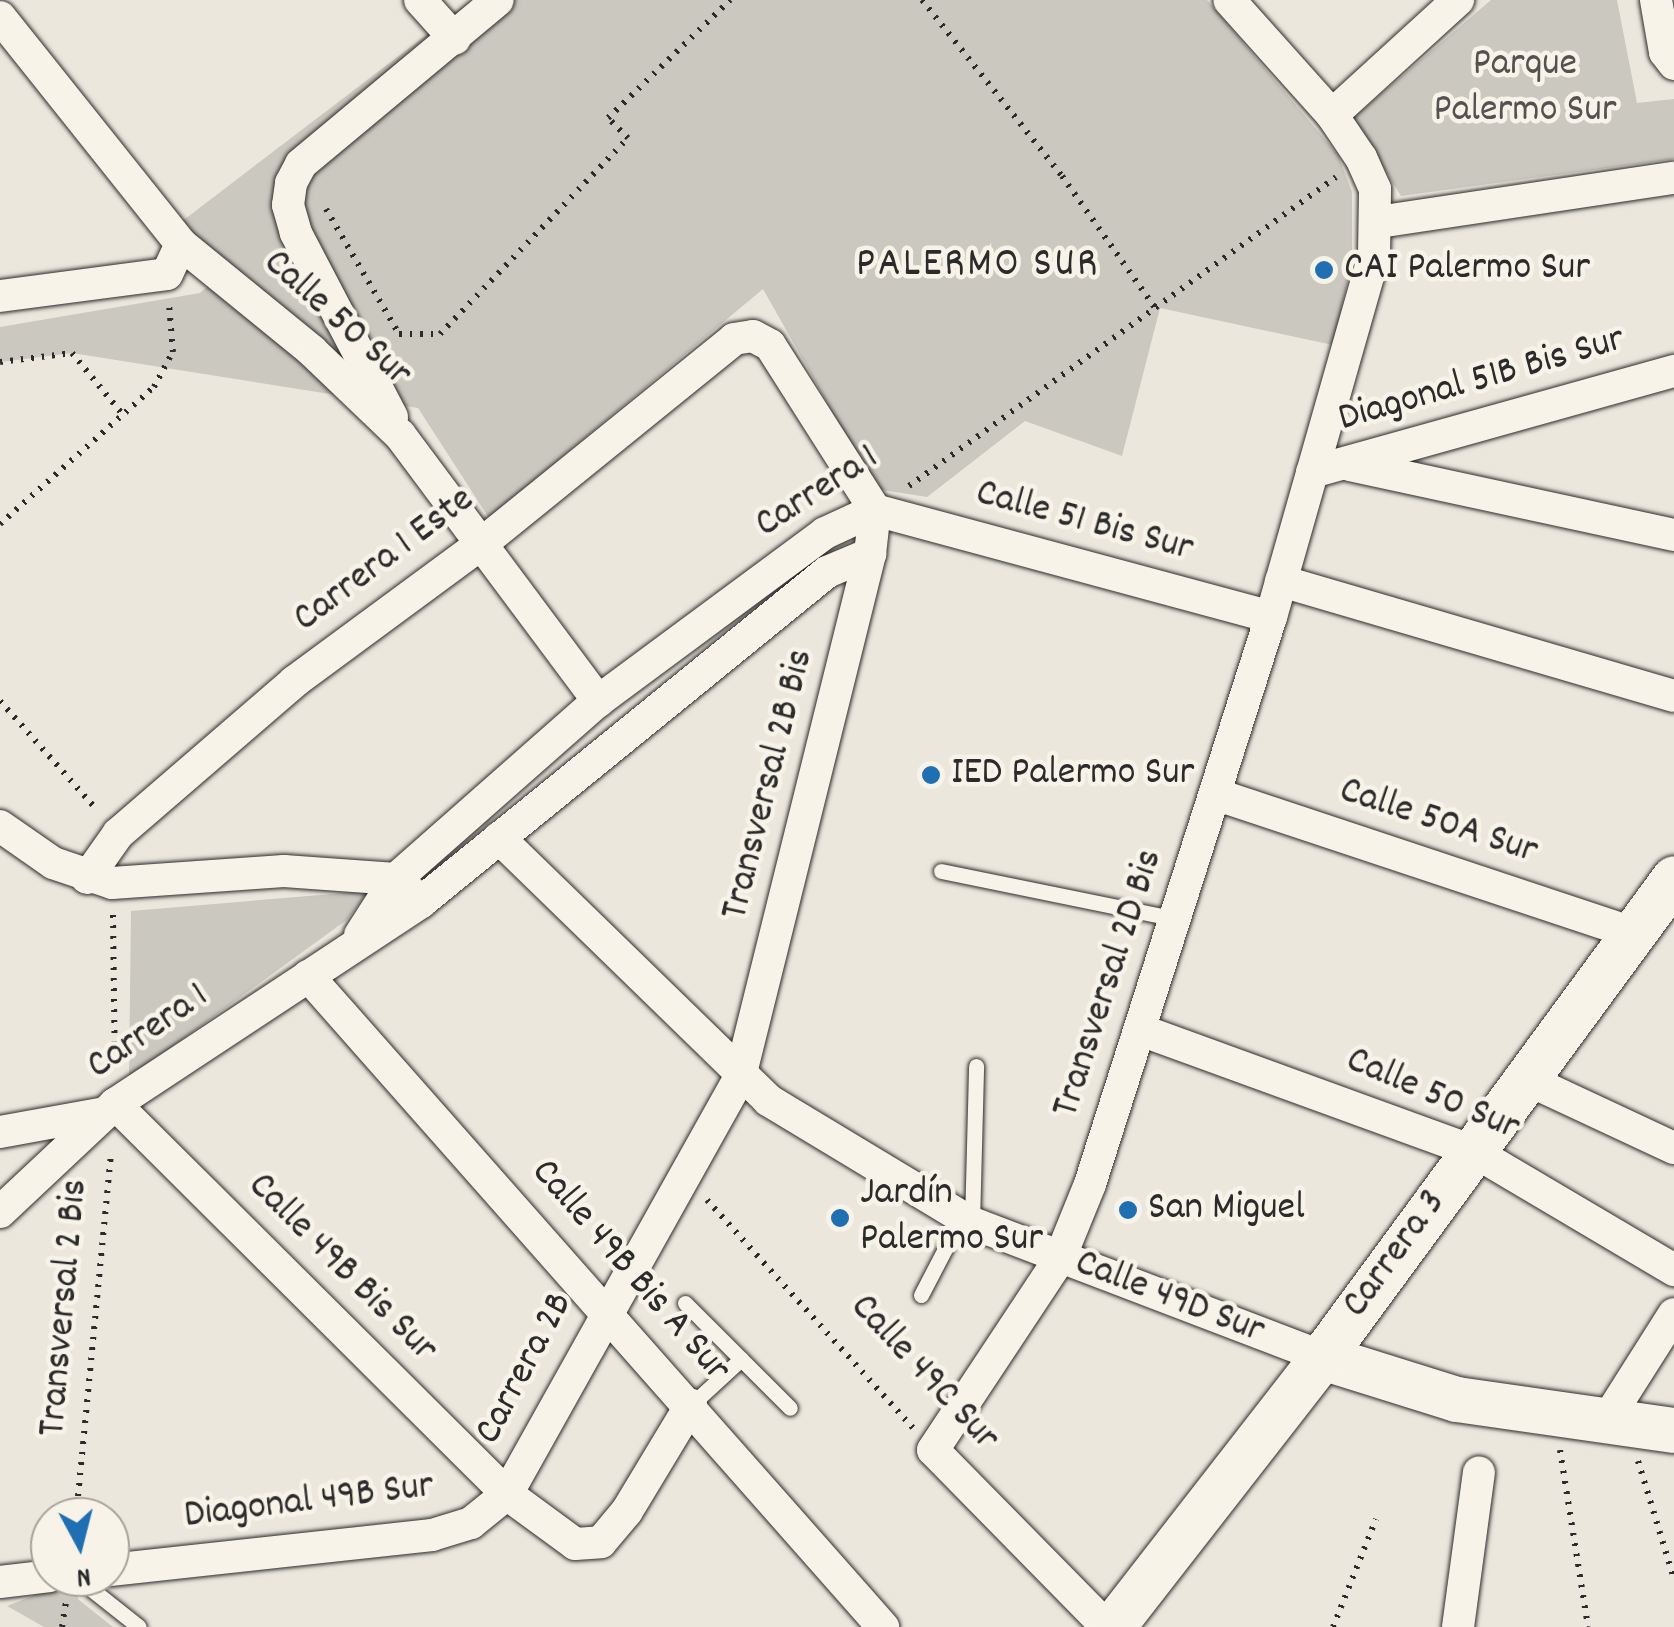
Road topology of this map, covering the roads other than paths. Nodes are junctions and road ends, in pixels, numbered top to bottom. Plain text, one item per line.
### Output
1 (420, 0) edge
2 (498, 0) edge
3 (1230, 0) edge
4 (1458, 0) edge
5 (1656, 0) edge
6 (0, 18) edge
7 (455, 39) junction
8 (1674, 64) edge
9 (1332, 115) junction
10 (1674, 178) edge
11 (1378, 222) junction
12 (181, 244) junction
13 (0, 296) edge
14 (1674, 371) edge
15 (400, 435) junction
16 (1346, 464) junction
17 (1312, 472) junction
18 (875, 510) junction
19 (1674, 535) edge
20 (480, 545) junction
21 (870, 554) junction
22 (1281, 581) junction
23 (1271, 617) junction
24 (1674, 696) edge
25 (598, 702) junction
26 (1215, 794) junction
27 (0, 826) edge
28 (499, 838) junction
29 (941, 871) dead end
30 (396, 878) junction
31 (1674, 878) edge
32 (100, 880) junction
33 (421, 902) junction
34 (1177, 919) junction
35 (1634, 933) junction
36 (358, 938) junction
37 (308, 976) junction
38 (1143, 1031) junction
39 (976, 1066) dead end
40 (740, 1077) junction
41 (1526, 1078) junction
42 (110, 1108) junction
43 (0, 1132) edge
44 (1674, 1148) edge
45 (1473, 1151) junction
46 (0, 1212) edge
47 (966, 1221) junction
48 (1060, 1258) junction
49 (1674, 1270) edge
50 (920, 1295) dead end
51 (685, 1303) dead end
52 (606, 1308) junction
53 (1674, 1314) edge
54 (1322, 1358) junction
55 (741, 1359) junction
56 (690, 1405) junction
57 (790, 1408) dead end
58 (1617, 1419) junction
59 (1674, 1430) edge
60 (932, 1450) joint
61 (1478, 1472) dead end
62 (507, 1494) junction
63 (130, 1568) edge
64 (30, 1578) edge
65 (0, 1582) edge
66 (101, 1597) edge
67 (139, 1627) edge
68 (884, 1627) edge
69 (1110, 1627) edge
70 (1458, 1627) edge

1 - 7 street
2 - 7 street
3 - 9 street, Transversal 2D Bis
4 - 9 street
5 - 8 street
6 - 12 street, Calle 50 Sur
7 - 15 street
9 - 11 street, Transversal 2D Bis
10 - 11 street
11 - 17 street, Transversal 2D Bis
12 - 13 street
12 - 15 street, Calle 50 Sur
14 - 16 street, Diagonal 51B Bis Sur
15 - 20 street, Calle 50 Sur
16 - 17 street, Diagonal 51B Bis Sur
16 - 19 street
17 - 22 street, Transversal 2D Bis
18 - 20 street, Carrera 1 Este
18 - 21 street, Transversal 2B Bis
18 - 23 street, Calle 51 Bis Sur
18 - 25 street, Carrera 1
20 - 25 street, Calle 50 Sur
20 - 32 street, Carrera 1 Este
21 - 28 street, Carrera 1
21 - 40 street, Transversal 2B Bis
22 - 23 street, Transversal 2D Bis
22 - 24 street
23 - 26 street, Transversal 2D Bis
25 - 30 street, Carrera 1
26 - 34 street, Transversal 2D Bis
26 - 35 street, Calle 50A Sur
27 - 32 street
28 - 33 street, Carrera 1
28 - 40 street, Calle 49D Sur
29 - 34 lane
30 - 32 street
30 - 33 street
30 - 36 street, Carrera 1
31 - 35 street, Carrera 3
33 - 36 street, Carrera 1
34 - 38 street, Transversal 2D Bis
35 - 41 street, Carrera 3
36 - 37 street, Carrera 1
37 - 42 street, Carrera 1
37 - 52 street, Calle 49B Bis A Sur
38 - 45 street, Calle 50 Sur
38 - 48 street, Transversal 2D Bis
39 - 47 lane
40 - 47 street, Calle 49D Sur
40 - 52 street, Carrera 2B
41 - 44 street
41 - 45 street, Carrera 3
42 - 43 street
42 - 46 street, Carrera 1
42 - 62 street, Calle 49B Bis Sur
45 - 49 street, Calle 50 Sur
45 - 54 street, Carrera 3
47 - 48 street, Calle 49D Sur
47 - 50 lane
48 - 54 street, Calle 49D Sur
48 - 60 street, Transversal 2D Bis
51 - 55 lane
52 - 56 street, Calle 49B Bis A Sur
52 - 62 street, Carrera 2B
53 - 58 street
54 - 58 street, Calle 49D Sur
54 - 69 street, Carrera 3
55 - 56 lane
55 - 57 lane
56 - 62 street, Calle 49B Bis Sur
56 - 68 street, Calle 49B Bis A Sur
58 - 59 street, Calle 49D Sur
60 - 69 street, Calle 49C Sur
61 - 70 street
62 - 63 street, Diagonal 49B Sur
64 - 65 street
66 - 67 lane

